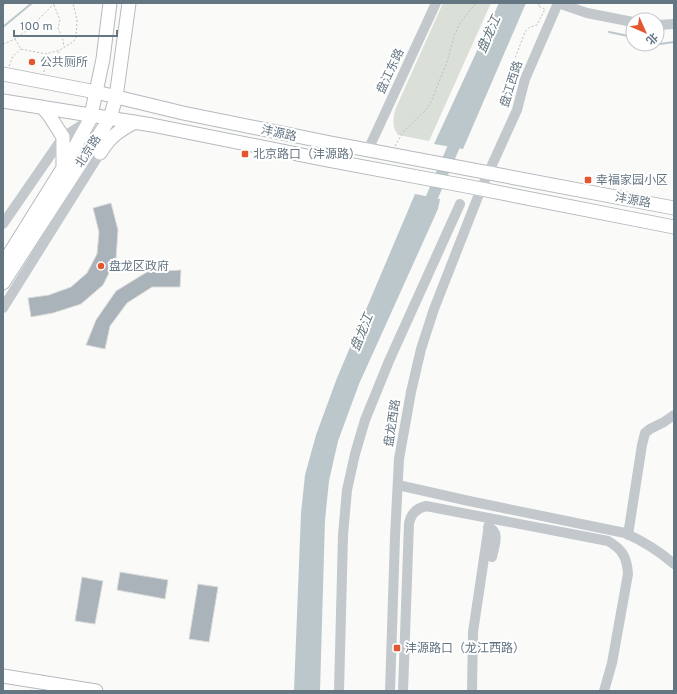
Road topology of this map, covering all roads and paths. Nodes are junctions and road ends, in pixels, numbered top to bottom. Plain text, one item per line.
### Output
1 (7, 3) edge
2 (55, 3) edge
3 (73, 3) edge
4 (110, 3) edge
5 (129, 3) edge
6 (436, 3) edge
7 (476, 3) edge
8 (540, 3) edge
9 (558, 3) edge
10 (53, 5) junction
11 (3, 6) edge
12 (625, 20) edge
13 (15, 39) junction
14 (3, 44) edge
15 (64, 47) junction
16 (21, 49) junction
17 (60, 50) junction
18 (5, 75) edge
19 (42, 82) junction
20 (504, 83) dead end
21 (96, 92) junction
22 (116, 97) junction
23 (3, 100) edge
24 (42, 107) junction
25 (90, 117) junction
26 (135, 122) junction
27 (107, 123) junction
28 (63, 137) junction
29 (368, 150) junction
30 (100, 152) junction
31 (390, 154) junction
32 (63, 168) junction
33 (489, 174) junction
34 (481, 189) junction
35 (460, 204) dead end
36 (674, 208) edge
37 (3, 224) edge
38 (674, 227) edge
39 (3, 264) edge
40 (3, 283) edge
41 (3, 308) edge
42 (674, 415) edge
43 (398, 485) junction
44 (489, 522) junction
45 (627, 534) junction
46 (492, 557) dead end
47 (674, 564) edge
48 (3, 676) edge
49 (96, 691) edge
50 (338, 691) edge
51 (390, 691) edge
52 (403, 691) edge
53 (472, 691) edge
54 (604, 691) edge

1 - 11 path
2 - 10 path
3 - 15 path
4 - 21 main road, 北京路
5 - 22 main road, 北京路
6 - 29 street, 盘江东路
7 - 31 path
8 - 20 path
9 - 12 street
9 - 33 street, 盘江西路
10 - 13 path
10 - 15 path
13 - 14 path
13 - 16 path
15 - 17 path
16 - 17 path
16 - 18 path
17 - 19 path
18 - 19 main road, 沣源路
19 - 21 main road, 沣源路
21 - 22 main road, 沣源路
21 - 25 main road, 北京路
22 - 27 main road, 北京路
22 - 29 main road, 沣源路
23 - 24 main road, 沣源路
24 - 25 main road, 沣源路
24 - 28 main road
25 - 27 main road, 沣源路
25 - 28 street
25 - 32 main road, 北京路
26 - 27 main road, 沣源路
26 - 30 main road
26 - 34 main road, 沣源路
27 - 30 street
27 - 40 main road, 北京路
28 - 32 main road
28 - 37 street
29 - 31 main road, 沣源路
30 - 41 street
31 - 33 main road, 沣源路
32 - 39 main road, 北京路
33 - 34 street, 盘龙西路
33 - 36 main road, 沣源路
34 - 38 main road, 沣源路
34 - 43 street, 盘龙西路
35 - 50 street
42 - 45 street
43 - 45 street
43 - 51 street, 盘龙西路
44 - 46 street
44 - 52 street
44 - 53 street
44 - 54 street
45 - 47 street
48 - 49 main road

